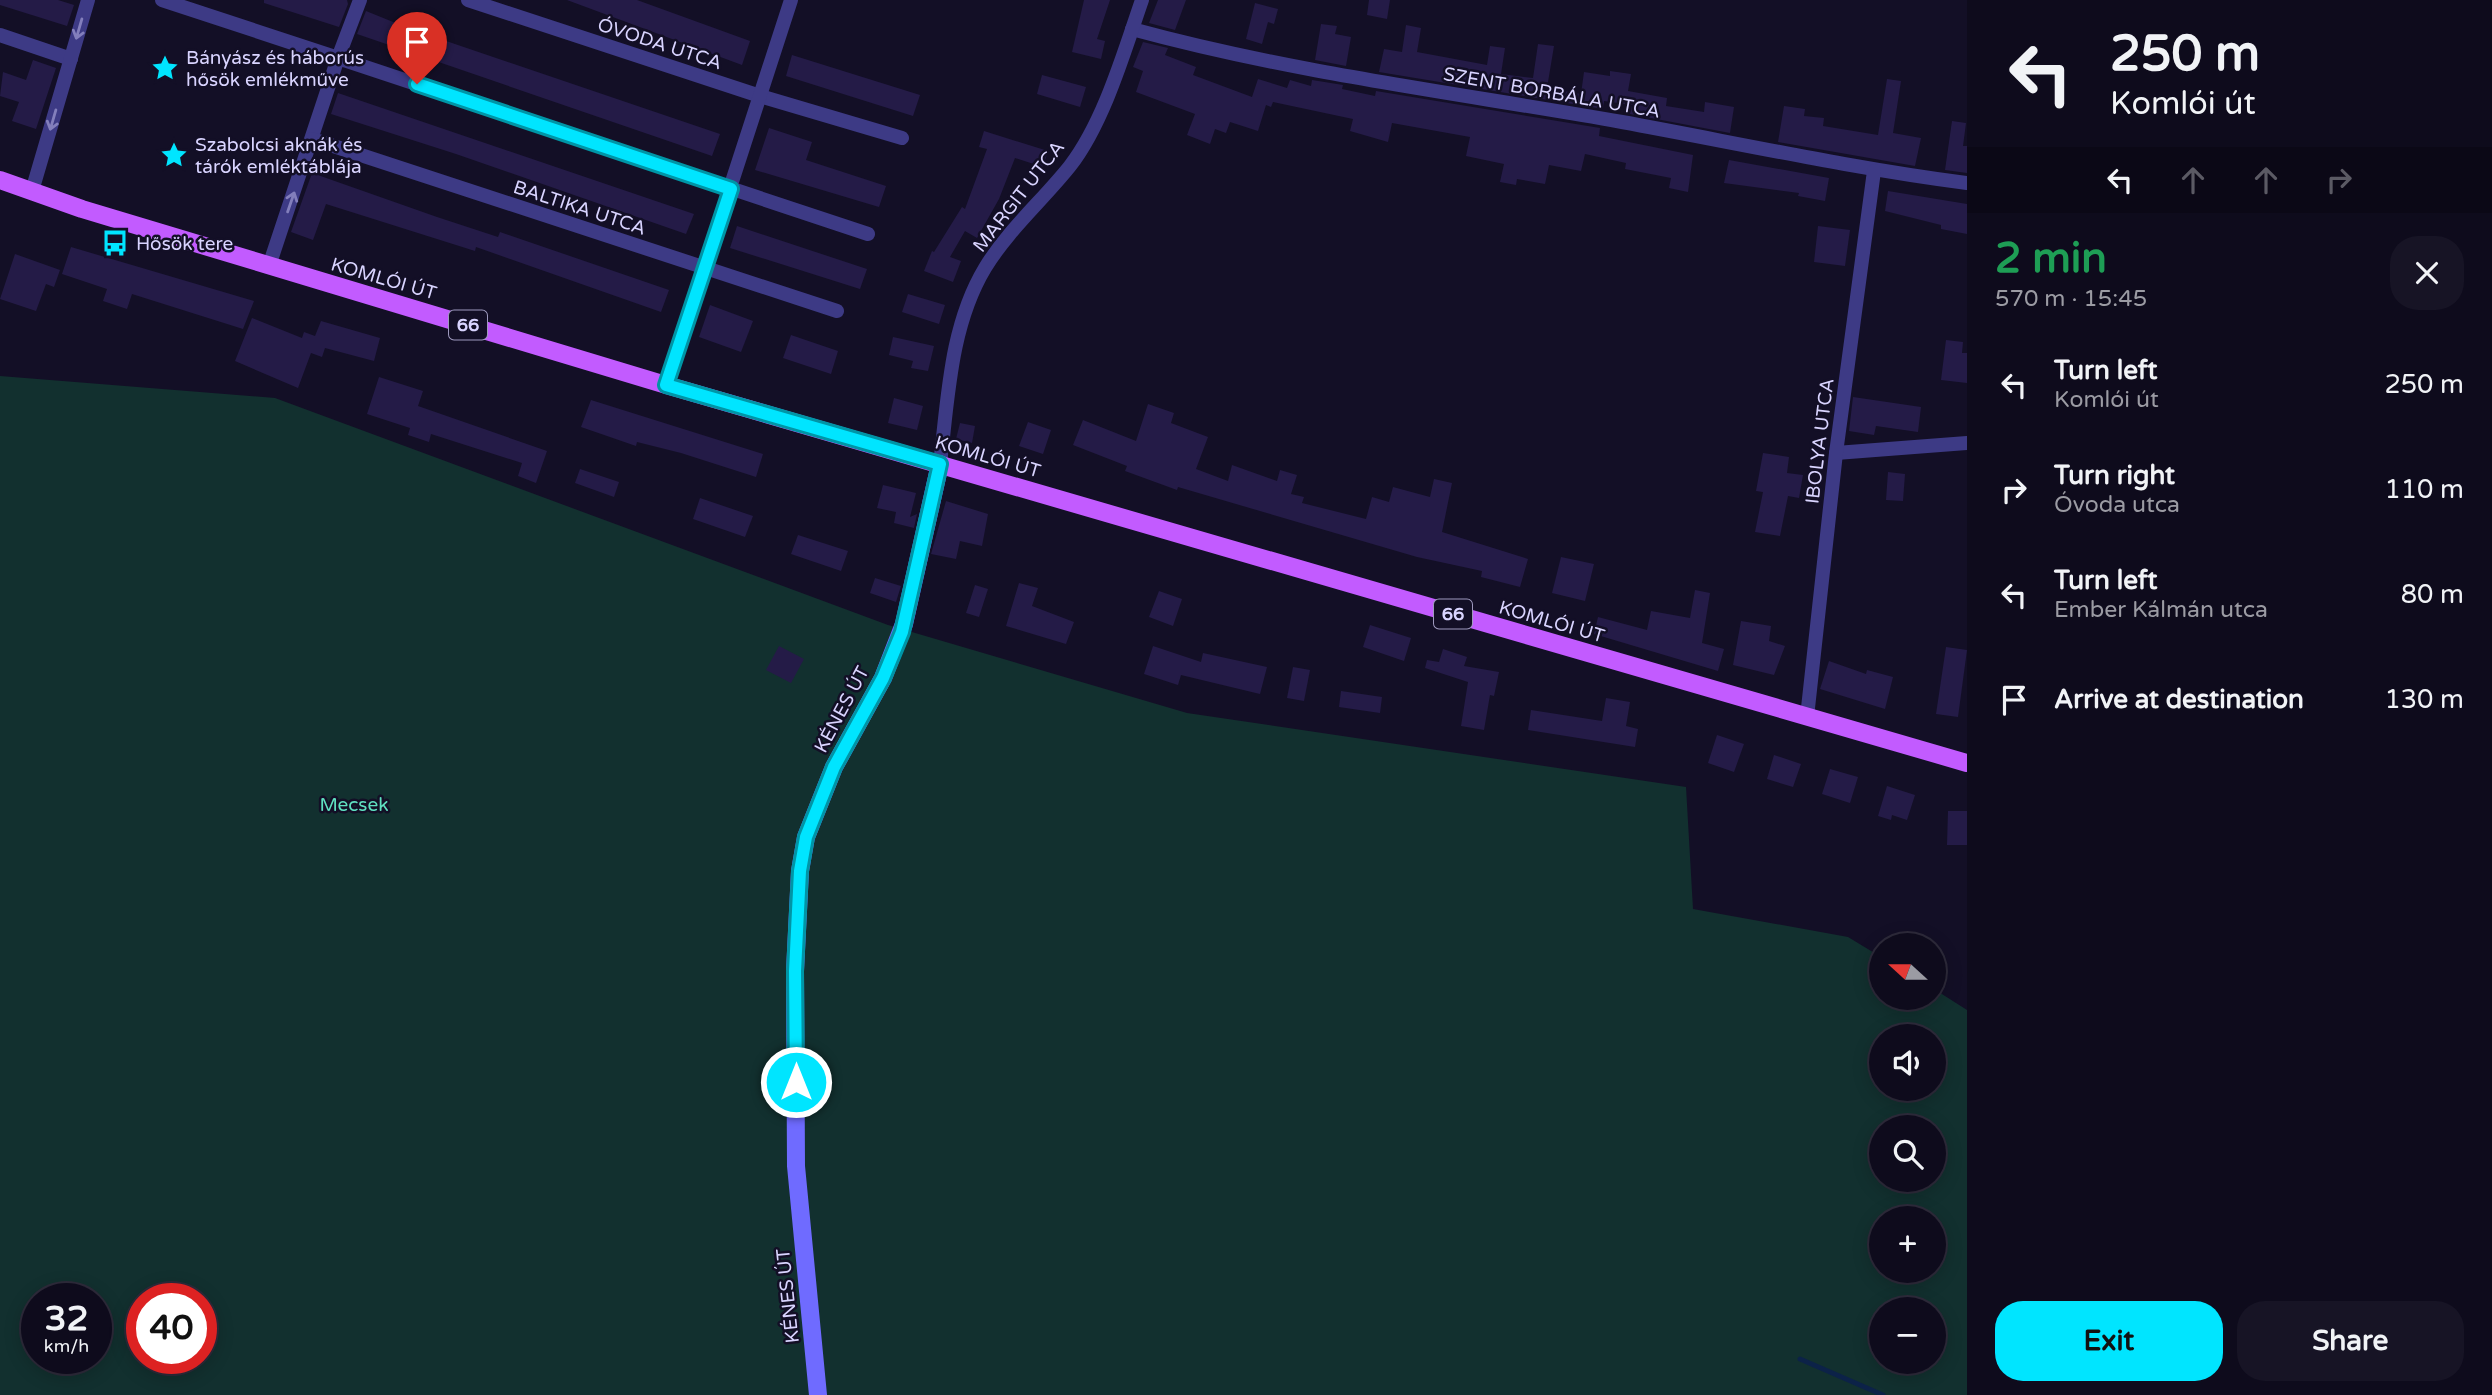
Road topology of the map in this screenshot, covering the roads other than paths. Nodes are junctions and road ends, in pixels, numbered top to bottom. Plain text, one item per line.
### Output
1 (88, 0) edge
2 (162, 0) edge
3 (360, 0) edge
4 (468, 0) edge
5 (791, 0) edge
6 (1142, 0) edge
7 (1132, 29) junction
8 (0, 35) edge
9 (338, 58) junction
10 (71, 59) junction
11 (760, 96) junction
12 (902, 138) dead end
13 (312, 139) junction
14 (1874, 171) junction
15 (0, 180) edge
16 (1967, 183) edge
17 (731, 189) junction
18 (32, 191) junction
19 (868, 234) dead end
20 (269, 266) junction
21 (702, 268) junction
22 (837, 311) dead end
23 (666, 385) junction
24 (1967, 443) edge
25 (1836, 453) junction
26 (940, 464) junction
27 (1807, 717) junction
28 (1967, 763) edge
29 (818, 1395) edge

1 -> 10 street
2 - 9 street
3 - 9 street
4 - 11 street, ÓVODA UTCA
5 - 11 street
6 - 7 street, MARGIT UTCA
7 - 14 street, SZENT BORBÁLA UTCA
7 - 26 street, MARGIT UTCA
8 - 10 street
9 - 13 street
9 - 17 street
10 -> 18 street
11 - 12 street, ÓVODA UTCA
11 - 17 street
20 -> 13 street
13 - 21 street, BALTIKA UTCA
14 - 16 street, SZENT BORBÁLA UTCA
14 - 25 street, IBOLYA UTCA
15 - 18 main road, KOMLÓI ÚT / 66
17 - 19 street
17 - 21 street
18 - 20 main road, KOMLÓI ÚT / 66
20 - 23 main road, KOMLÓI ÚT / 66
21 - 22 street, BALTIKA UTCA
21 - 23 street
23 - 26 main road, KOMLÓI ÚT / 66
24 - 25 street
25 - 27 street, IBOLYA UTCA
26 - 27 main road, KOMLÓI ÚT / 66
26 - 29 street, KÉNES ÚT
27 - 28 main road, KOMLÓI ÚT / 66

